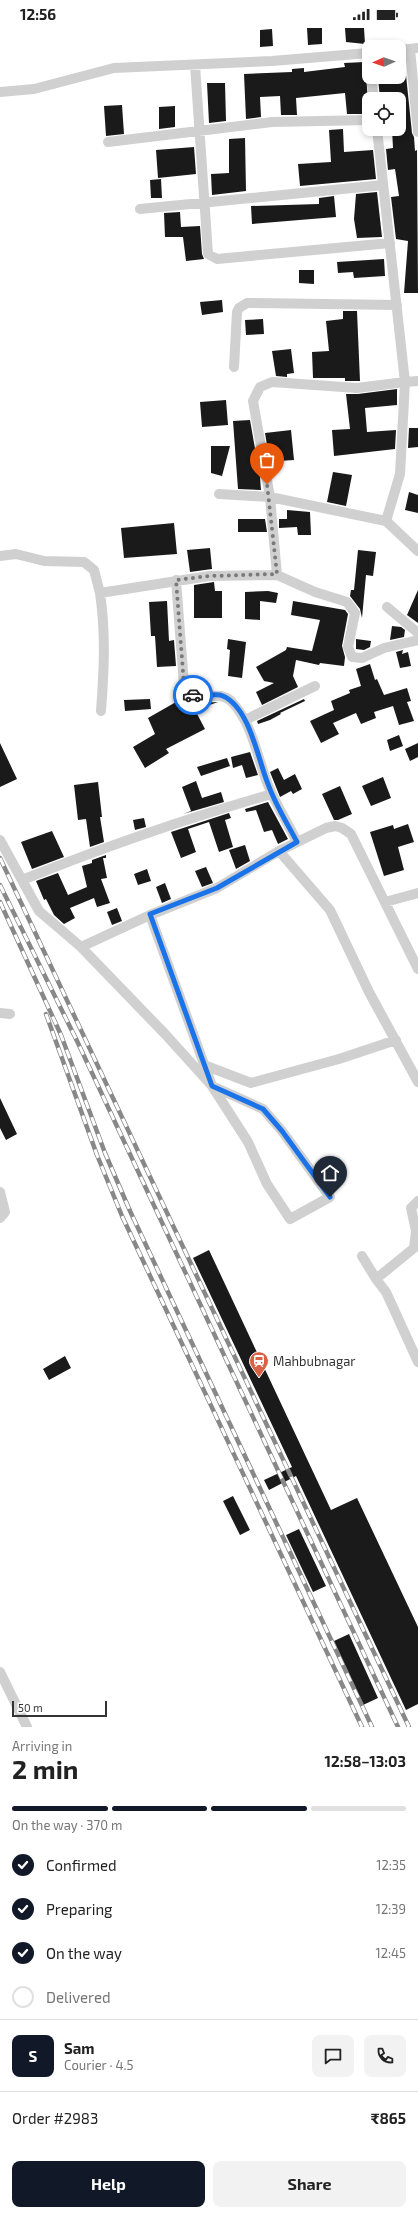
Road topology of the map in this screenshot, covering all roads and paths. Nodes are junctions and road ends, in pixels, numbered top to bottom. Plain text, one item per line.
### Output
1 (414, 49) edge
2 (362, 54) edge
3 (195, 65) junction
4 (0, 92) edge
5 (362, 120) edge
6 (198, 131) junction
7 (418, 132) edge
8 (378, 136) edge
9 (108, 142) dead end
10 (383, 185) junction
11 (206, 204) junction
12 (140, 209) dead end
13 (390, 243) junction
14 (397, 304) junction
15 (234, 366) dead end
16 (418, 381) edge
17 (405, 382) junction
18 (218, 494) dead end
19 (270, 497) junction
20 (386, 521) junction
21 (418, 551) edge
22 (0, 556) edge
23 (277, 574) junction
24 (176, 580) junction
25 (100, 594) junction
26 (387, 607) dead end
27 (418, 633) edge
28 (418, 640) edge
29 (315, 686) dead end
30 (101, 711) dead end
31 (245, 720) junction
32 (272, 794) junction
33 (0, 840) edge
34 (297, 842) junction
35 (279, 851) junction
36 (22, 880) junction
37 (418, 893) edge
38 (386, 902) junction
39 (150, 914) junction
40 (81, 947) junction
41 (418, 969) edge
42 (396, 1040) junction
43 (204, 1065) junction
44 (418, 1082) edge
45 (212, 1086) junction
46 (0, 1192) edge
47 (418, 1201) edge
48 (0, 1218) edge
49 (362, 1256) dead end
50 (376, 1279) junction
51 (418, 1362) edge
52 (0, 1672) edge
53 (27, 1727) edge

1 - 7 street
2 - 3 street
3 - 4 street
3 - 6 street
5 - 6 street
6 - 9 street
6 - 11 street
8 - 10 street
10 - 11 street
10 - 13 street
11 - 12 street
11 - 13 street
13 - 14 street
14 - 15 street
14 - 17 street
16 - 17 street
17 - 19 street
17 - 20 street
18 - 19 street
19 - 20 street
19 - 23 street
20 - 21 street
22 - 25 street
23 - 24 street
23 - 28 street
24 - 25 street
24 - 31 street
25 - 30 street
26 - 27 street
29 - 31 street
31 - 32 street
32 - 34 street
32 - 36 street
33 - 36 street
34 - 35 street
34 - 38 street
35 - 39 street
35 - 42 street
36 - 40 street
37 - 38 street
38 - 41 street
39 - 40 street
39 - 43 street
40 - 45 street
42 - 43 street
42 - 44 street
43 - 45 street
45 - 45 street
46 - 48 street
47 - 50 street
49 - 50 street
50 - 51 street
52 - 53 street

